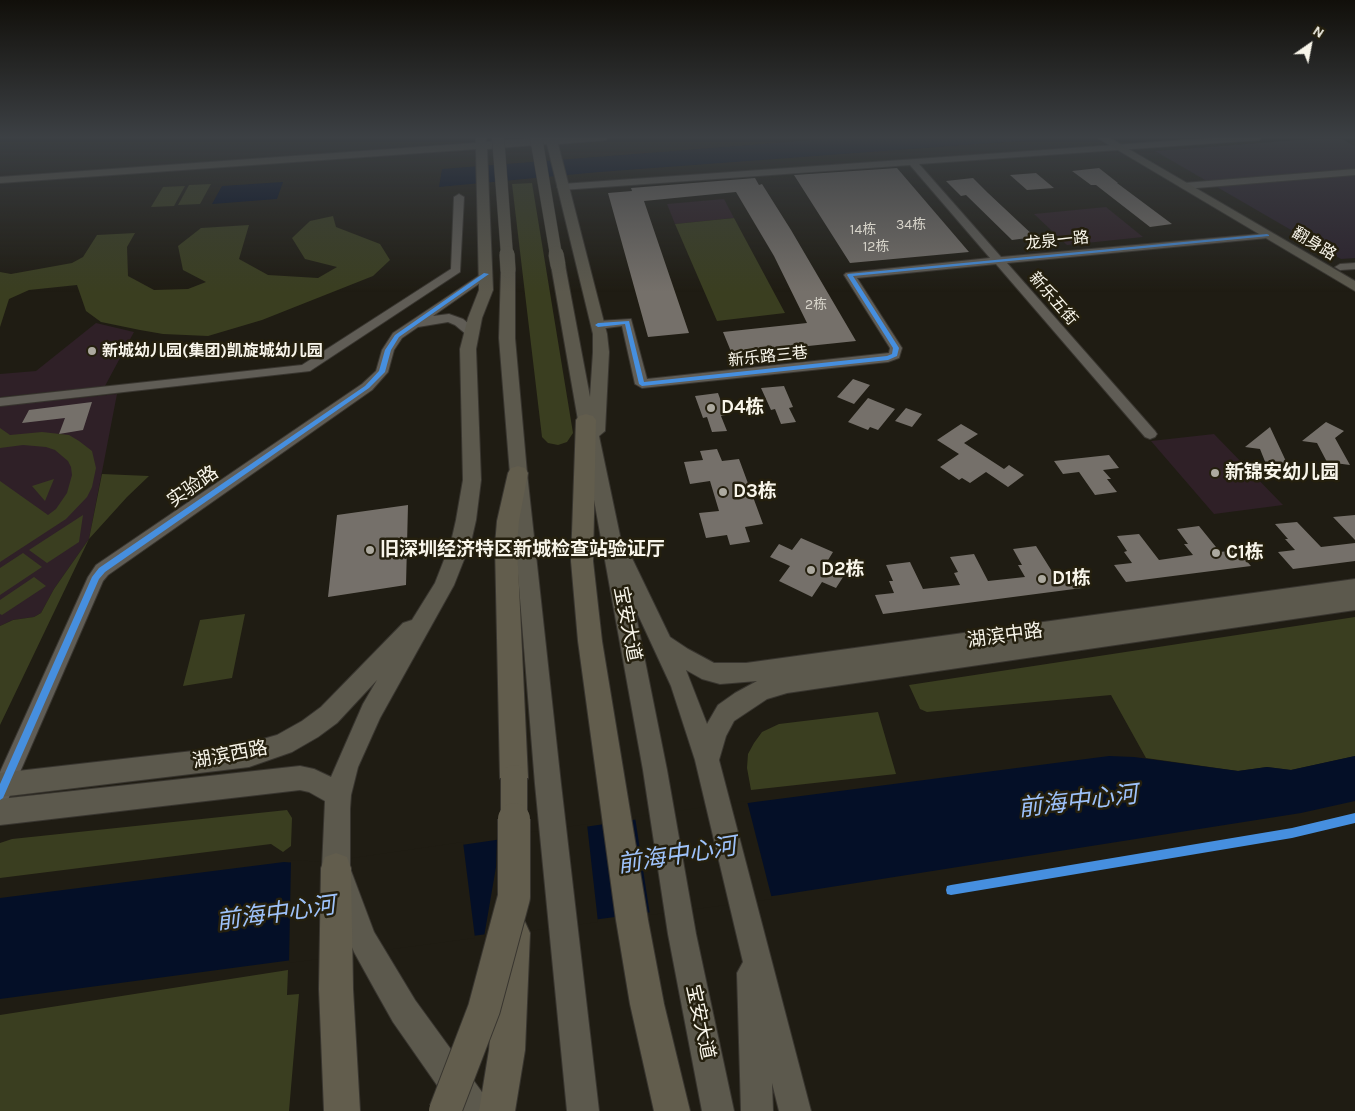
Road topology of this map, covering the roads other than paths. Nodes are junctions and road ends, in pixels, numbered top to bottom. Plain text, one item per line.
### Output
1 (483, 189) edge
2 (502, 189) edge
3 (545, 189) edge
4 (567, 189) edge
5 (936, 189) edge
6 (1189, 189) edge
7 (1205, 189) edge
8 (459, 197) dead end
9 (1267, 234) junction
10 (999, 261) junction
11 (1355, 266) edge
12 (1340, 267) junction
13 (486, 274) junction
14 (850, 275) joint
15 (1355, 276) edge
16 (1355, 287) edge
17 (486, 290) junction
18 (598, 325) junction
19 (471, 332) junction
20 (507, 338) junction
21 (0, 402) edge
22 (586, 420) junction
23 (1150, 434) dead end
24 (594, 450) junction
25 (518, 472) junction
26 (609, 530) junction
27 (1355, 587) edge
28 (91, 589) junction
29 (433, 602) junction
30 (1355, 602) edge
31 (662, 642) junction
32 (823, 670) junction
33 (707, 761) junction
34 (181, 764) junction
35 (2, 788) edge
36 (170, 792) junction
37 (337, 802) junction
38 (0, 812) edge
39 (336, 868) junction
40 (514, 897) junction
41 (748, 931) junction
42 (672, 1105) edge
43 (342, 1111) edge
44 (445, 1111) edge
45 (475, 1111) edge
46 (497, 1111) edge
47 (583, 1111) edge
48 (718, 1111) edge
49 (757, 1111) edge
50 (795, 1111) edge

1 - 13 main road
2 - 20 main road, bridge
3 - 22 main road, 宝安大道, bridge
4 - 18 main road
5 - 10 street, 新乐五街
6 - 9 main road, 翻身路
7 - 12 main road, 翻身路
8 - 21 street
9 - 10 street, 龙泉一路
9 - 16 main road, 翻身路
10 - 14 street, 龙泉一路
10 - 23 street, 新乐五街
11 - 12 street
12 - 15 main road, 翻身路
13 - 17 main road
13 - 28 street, 实验路
14 - 18 street, 新乐路三巷
17 - 19 main road
17 - 20 main road
18 - 24 main road
19 - 28 street, 实验路
19 - 29 main road
20 - 25 main road
22 - 24 main road, 宝安大道
22 - 42 highway
24 - 26 main road, 宝安大道
25 - 40 highway, bridge
25 - 47 main road
26 - 31 main road
26 - 48 main road, 宝安大道
27 - 32 main road, 湖滨中路
28 - 35 street, 实验路
29 - 34 main road, 湖滨西路
29 - 37 main road
30 - 32 main road, 湖滨中路
31 - 32 main road, 湖滨中路
31 - 33 main road
32 - 33 main road, 湖滨中路
33 - 41 main road
34 - 35 main road, 湖滨西路
34 - 36 main road
36 - 37 main road, 湖滨西路
36 - 38 main road, 湖滨西路
37 - 39 main road
39 - 43 highway
39 - 45 main road
40 - 44 highway, bridge
40 - 46 highway, bridge
41 - 49 main road
41 - 50 main road

